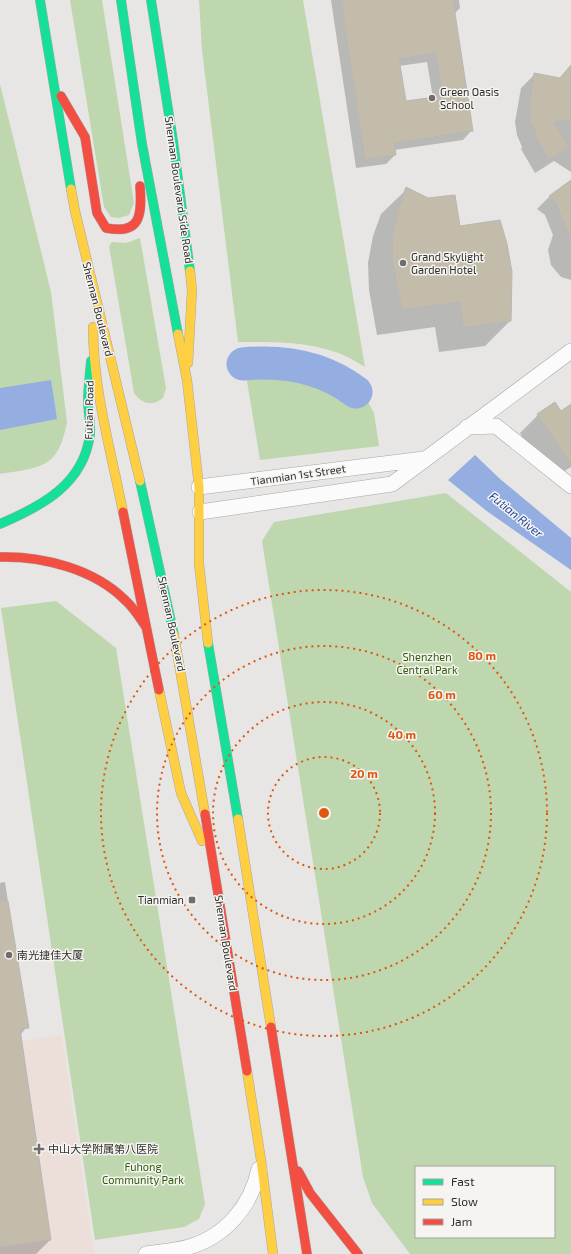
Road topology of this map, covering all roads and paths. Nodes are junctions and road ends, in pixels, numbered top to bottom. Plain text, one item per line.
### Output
1 (40, 0) edge
2 (121, 0) edge
3 (151, 0) edge
4 (54, 84) junction
5 (142, 144) junction
6 (93, 292) junction
7 (93, 348) junction
8 (571, 351) edge
9 (187, 380) junction
10 (467, 427) junction
11 (425, 459) junction
12 (571, 486) edge
13 (199, 487) junction
14 (200, 512) junction
15 (0, 524) edge
16 (0, 558) edge
17 (146, 627) junction
18 (213, 864) junction
19 (291, 1151) junction
20 (261, 1160) junction
21 (146, 1254) edge
22 (273, 1254) edge
23 (307, 1254) edge
24 (358, 1254) edge

1 - 4 main road, Shennan Boulevard
2 - 5 main road
3 - 9 main road, Shennan Boulevard Side Road
4 - 5 main road
4 - 6 main road, Shennan Boulevard
5 - 9 main road
6 - 7 main road
6 - 18 main road, Shennan Boulevard
7 - 15 main road, Futian Road
7 - 17 main road
8 - 10 street
9 - 13 main road
10 - 11 street
10 - 12 street
11 - 13 street, Tianmian 1st Street
11 - 14 street, Tianmian 1st Street
13 - 14 main road
14 - 19 main road
16 - 17 main road
17 - 18 main road
18 - 20 main road, Shennan Boulevard
19 - 23 main road
19 - 24 main road
20 - 21 street
20 - 22 main road, Shennan Boulevard

